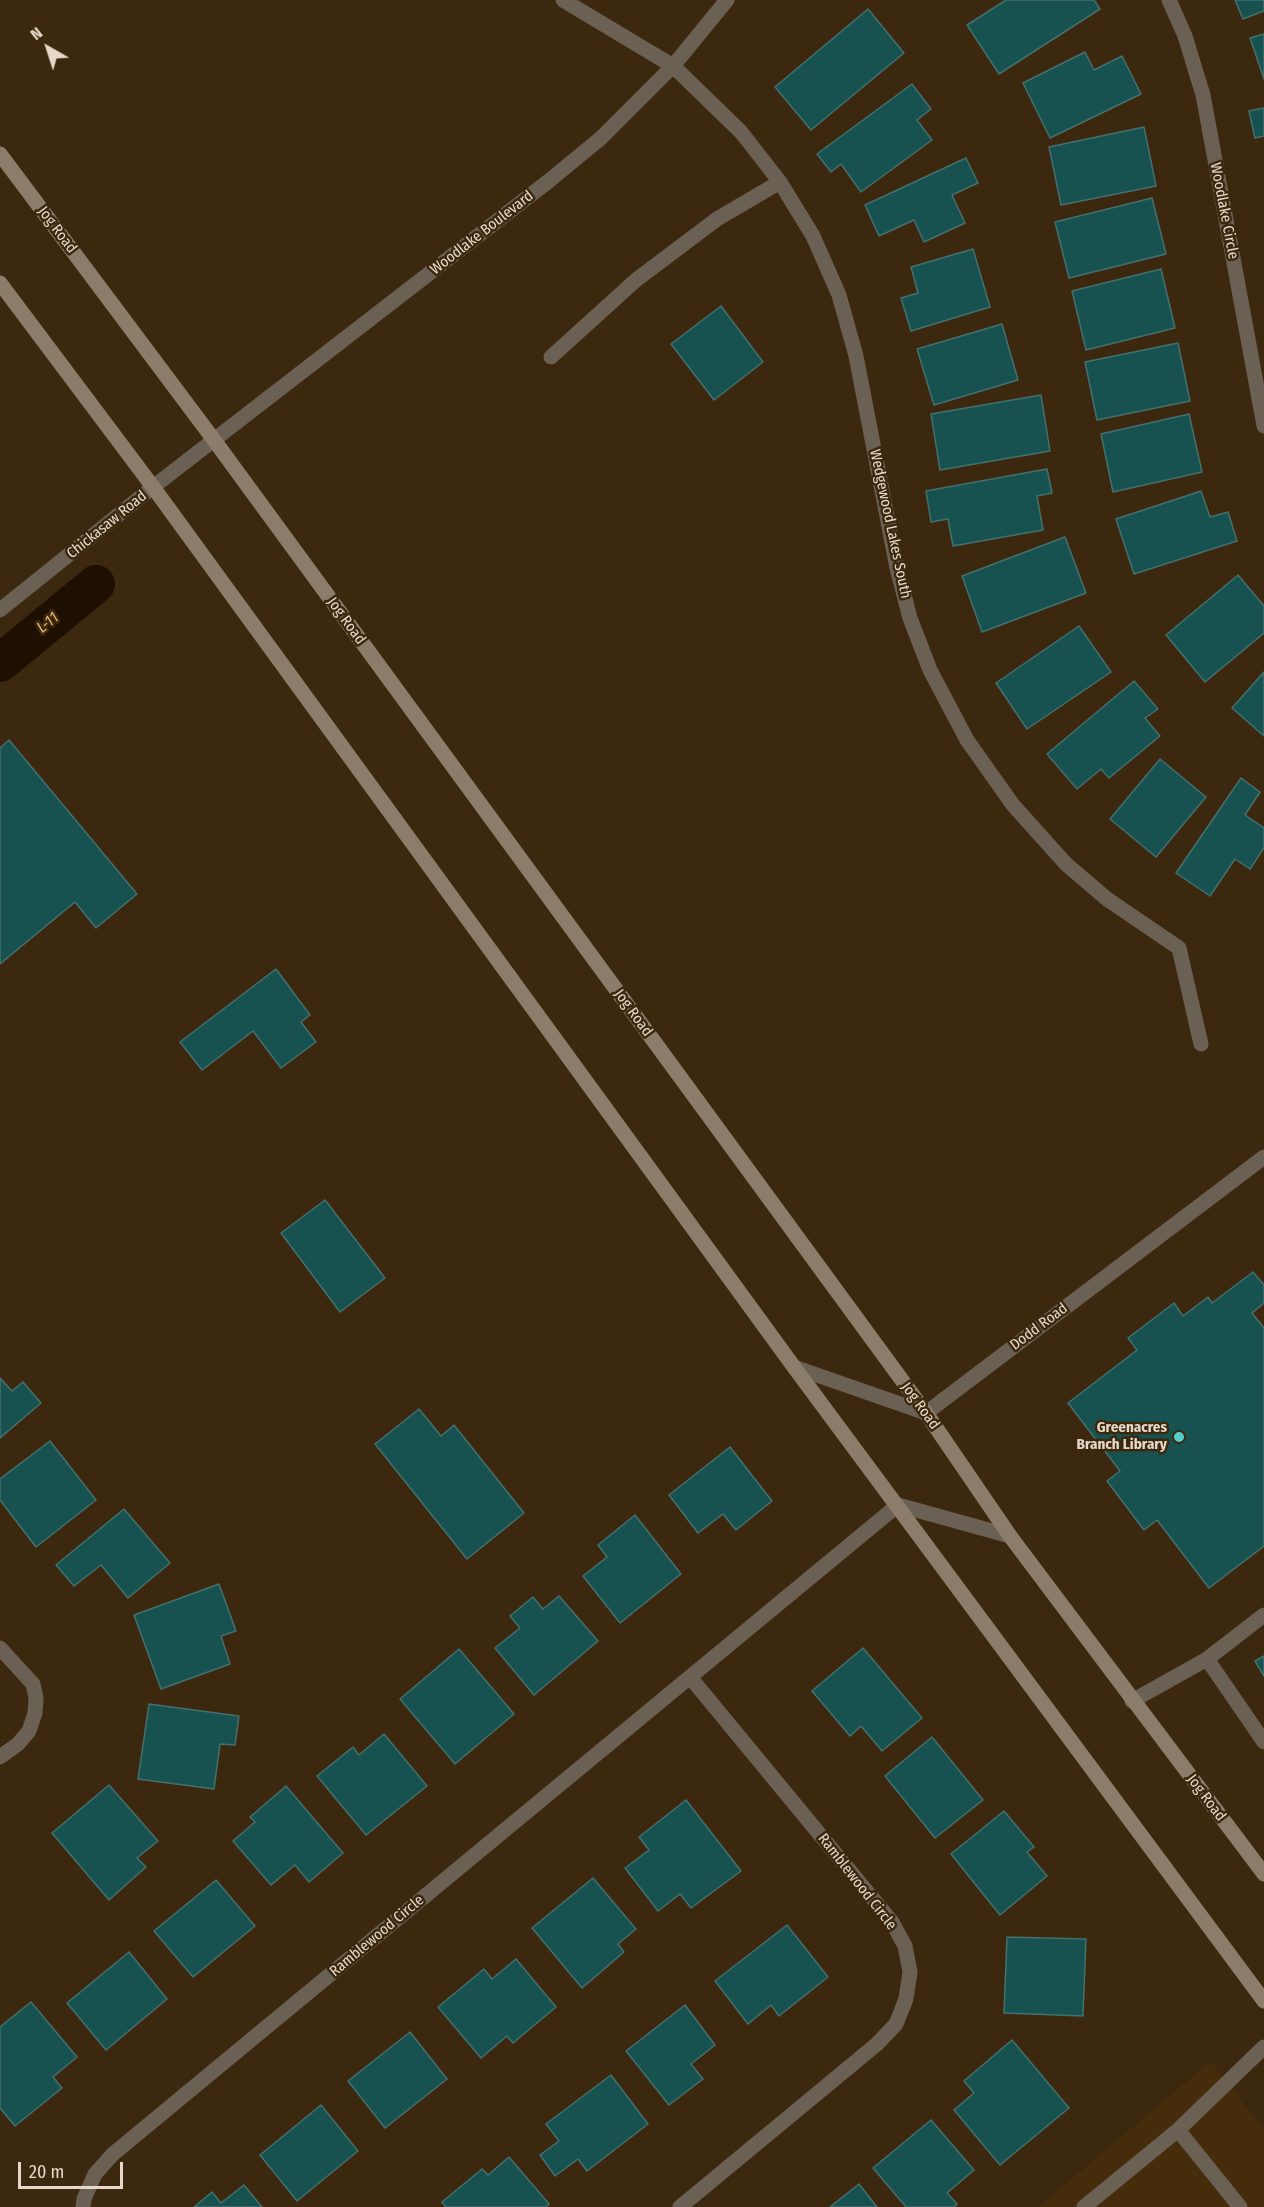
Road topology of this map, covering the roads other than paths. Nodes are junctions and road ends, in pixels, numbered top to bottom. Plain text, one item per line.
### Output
1 (562, 0) edge
2 (728, 0) edge
3 (1169, 0) edge
4 (673, 66) junction
5 (0, 154) edge
6 (780, 182) junction
7 (0, 283) edge
8 (551, 357) dead end
9 (1264, 426) edge
10 (214, 440) junction
11 (153, 488) junction
12 (0, 610) edge
13 (1201, 1044) dead end
14 (1262, 1161) edge
15 (794, 1367) junction
16 (926, 1413) junction
17 (898, 1505) junction
18 (1010, 1536) junction
19 (1264, 1615) edge
20 (0, 1648) edge
21 (1207, 1659) junction
22 (690, 1677) junction
23 (1132, 1701) junction
24 (1264, 1742) edge
25 (0, 1757) edge
26 (1264, 1874) edge
27 (1264, 2001) edge
28 (1264, 2048) edge
29 (1178, 2130) junction
30 (83, 2207) edge
31 (680, 2207) edge
32 (1084, 2207) edge
33 (1240, 2207) edge

1 - 4 street, Wedgewood Lakes South
2 - 4 street, Woodlake Boulevard
3 - 9 street, Woodlake Circle
4 - 6 street, Wedgewood Lakes South
4 - 10 street, Woodlake Boulevard
5 - 10 main road, Jog Road
6 - 8 street
6 - 13 street, Wedgewood Lakes South
7 - 11 main road
10 - 11 street, Chickasaw Road
10 - 16 main road, Jog Road
11 - 12 street, Chickasaw Road
11 - 15 main road
14 - 16 street, Dodd Road
15 - 16 street
15 - 17 main road
16 - 18 main road, Jog Road
17 - 18 street
17 - 22 street, Ramblewood Circle
17 - 27 main road
18 - 23 main road, Jog Road
19 - 21 street
20 - 25 street
21 - 23 street
21 - 24 street
22 - 30 street, Ramblewood Circle
22 - 31 street, Ramblewood Circle
23 - 26 main road, Jog Road
28 - 29 street
29 - 32 street
29 - 33 street

